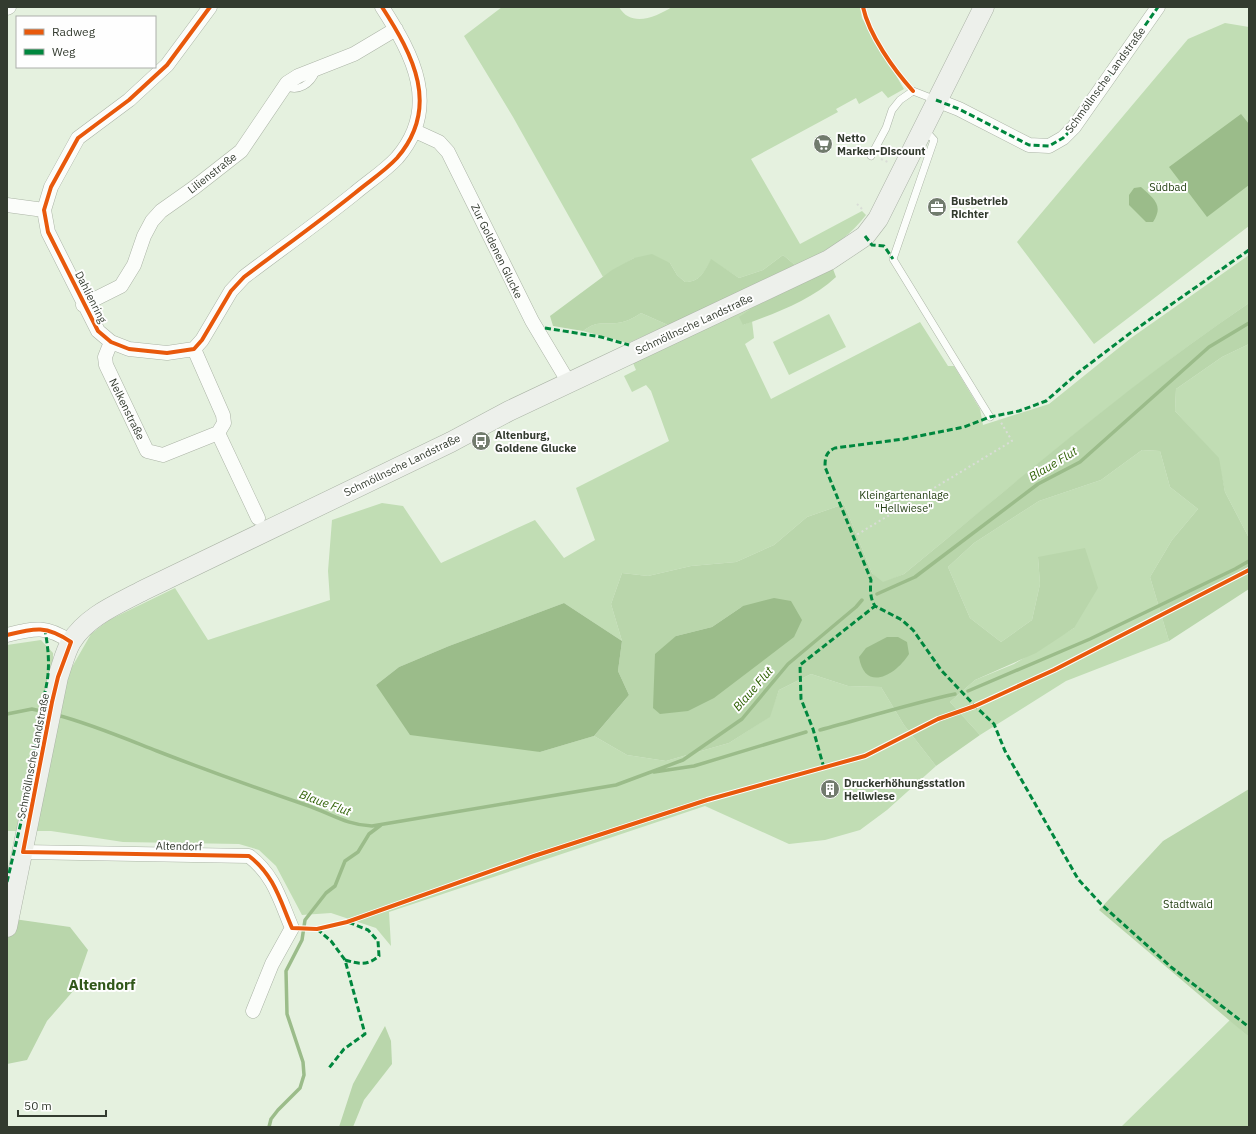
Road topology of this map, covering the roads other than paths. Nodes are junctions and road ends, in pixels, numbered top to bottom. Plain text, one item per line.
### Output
1 (210, 7) edge
2 (382, 7) edge
3 (984, 7) edge
4 (1158, 7) edge
5 (396, 29) junction
6 (936, 100) junction
7 (923, 128) junction
8 (415, 131) junction
9 (871, 156) dead end
10 (7, 205) edge
11 (44, 210) junction
12 (83, 305) junction
13 (111, 342) junction
14 (194, 349) junction
15 (569, 383) junction
16 (993, 417) road end
17 (218, 433) junction
18 (258, 518) dead end
19 (7, 635) edge
20 (71, 642) junction
21 (23, 852) junction
22 (12, 882) edge
23 (7, 928) edge
24 (253, 1011) dead end

1 - 11 street, Dahlienring
2 - 5 street
3 - 6 main road, Schmöllnsche Landstraße
4 - 6 street, Schmöllnsche Landstraße
5 - 8 street
5 - 12 street, Lilienstraße
6 - 7 main road, Schmöllnsche Landstraße
6 - 9 lane
7 - 15 main road, Schmöllnsche Landstraße
7 - 16 lane
8 - 14 street
8 - 15 street, Zur Goldenen Glucke
10 - 11 street
11 - 12 street, Dahlienring
12 - 13 street, Dahlienring
13 - 14 street, Dahlienring
13 - 17 street, Nelkenstraße
14 - 17 street
15 - 20 main road, Schmöllnsche Landstraße
17 - 18 street
19 - 20 street
20 - 21 main road, Schmöllnsche Landstraße
21 - 22 main road, Schmöllnsche Landstraße
21 - 24 street, Altendorf
22 - 23 main road, Schmöllnsche Landstraße

